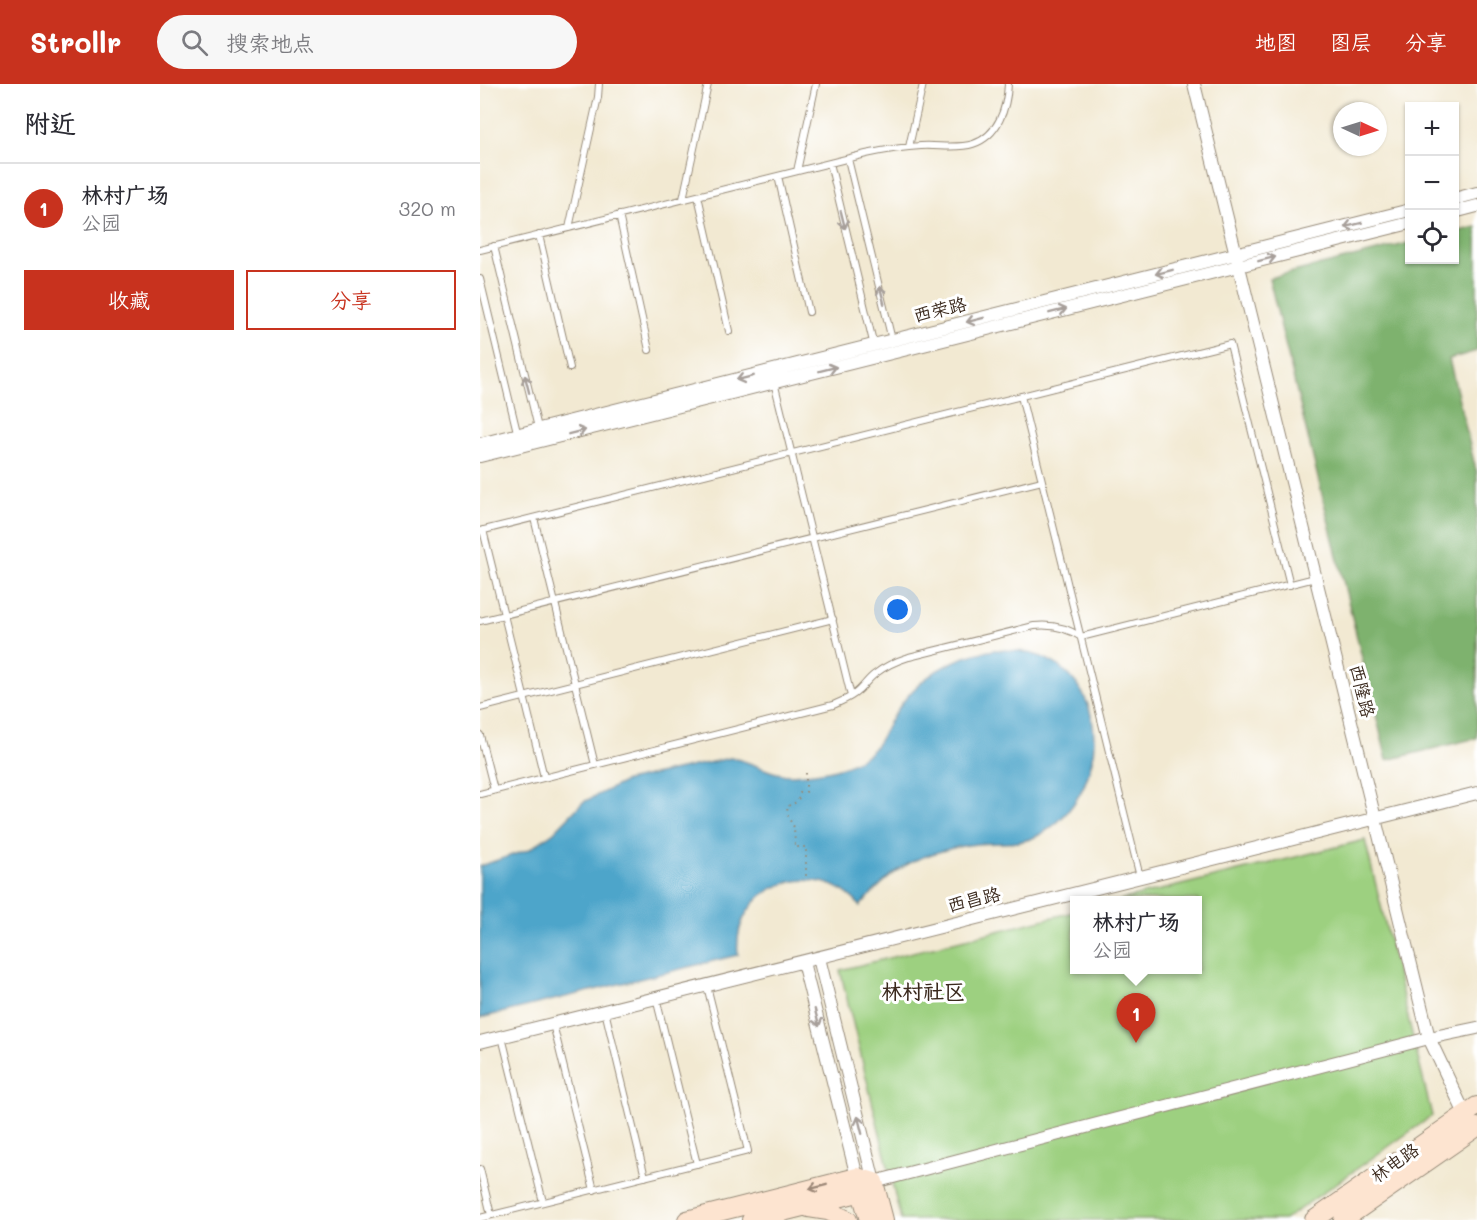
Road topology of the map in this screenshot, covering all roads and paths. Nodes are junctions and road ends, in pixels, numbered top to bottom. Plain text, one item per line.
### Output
1 (599, 84) edge
2 (708, 84) edge
3 (816, 84) edge
4 (923, 84) edge
5 (1008, 84) edge
6 (1194, 84) edge
7 (909, 147) junction
8 (848, 159) junction
9 (830, 163) junction
10 (796, 171) junction
11 (778, 176) junction
12 (1477, 193) edge
13 (698, 196) junction
14 (1459, 198) edge
15 (683, 200) junction
16 (1477, 206) edge
17 (1405, 211) edge
18 (1459, 211) edge
19 (619, 215) junction
20 (1405, 224) edge
21 (569, 228) junction
22 (539, 235) junction
23 (494, 246) junction
24 (480, 250) edge
25 (1237, 260) junction
26 (480, 279) edge
27 (809, 312) dead end
28 (729, 331) dead end
29 (894, 346) junction
30 (649, 350) dead end
31 (875, 351) junction
32 (570, 368) dead end
33 (773, 377) junction
34 (1022, 396) junction
35 (540, 435) junction
36 (519, 440) junction
37 (480, 444) edge
38 (792, 453) junction
39 (480, 456) edge
40 (1042, 481) junction
41 (534, 518) junction
42 (482, 531) edge
43 (813, 538) junction
44 (1316, 578) junction
45 (1290, 585) junction
46 (555, 603) junction
47 (504, 615) junction
48 (833, 619) junction
49 (480, 621) edge
50 (1081, 637) junction
51 (575, 684) junction
52 (524, 696) junction
53 (852, 696) junction
54 (480, 708) edge
55 (480, 735) edge
56 (595, 765) junction
57 (806, 773) dead end
58 (544, 777) junction
59 (494, 790) junction
60 (1477, 793) edge
61 (480, 794) edge
62 (1375, 819) junction
63 (1140, 878) junction
64 (806, 879) dead end
65 (819, 958) junction
66 (803, 962) junction
67 (707, 986) junction
68 (656, 998) junction
69 (605, 1011) junction
70 (553, 1024) junction
71 (1477, 1028) edge
72 (502, 1037) junction
73 (1428, 1038) junction
74 (480, 1042) edge
75 (1474, 1119) edge
76 (697, 1164) junction
77 (480, 1169) edge
78 (645, 1177) junction
79 (864, 1184) junction
80 (594, 1190) junction
81 (543, 1202) junction
82 (799, 1208) junction
83 (491, 1215) junction
84 (480, 1218) edge
85 (687, 1220) edge
86 (751, 1220) edge
87 (848, 1220) edge
88 (869, 1220) edge
89 (884, 1220) edge
90 (1314, 1220) edge
91 (1343, 1220) edge

1 - 21 lane
2 - 15 lane
3 - 10 lane
4 - 7 lane
5 - 7 lane
6 - 25 street, 西隆路
7 - 8 lane
8 - 9 lane
29 -> 8 lane
9 - 10 lane
9 -> 31 lane
10 - 11 lane
11 - 13 lane
11 - 27 lane
12 - 14 street
13 - 15 lane
13 - 28 lane
15 - 19 lane
16 - 18 street
17 -> 25 street, 西荣路
19 - 21 lane
19 - 30 lane
25 -> 20 street, 西荣路
21 - 22 lane
22 - 23 lane
22 - 32 lane
23 - 24 lane
35 -> 23 lane
25 - 29 street, 西荣路
25 - 44 street, 西隆路
26 - 36 lane
29 - 31 street, 西荣路
31 - 33 street, 西荣路
33 - 35 street, 西荣路
33 - 38 lane
34 - 38 lane
34 - 40 lane
34 - 45 lane
35 - 36 street, 西荣路
36 - 37 street, 西荣路
36 - 39 street, 西荣路
38 - 41 lane
38 - 43 lane
40 - 43 lane
40 - 50 lane
41 - 42 lane
41 - 46 lane
42 - 47 lane
43 - 46 lane
43 - 48 lane
44 - 45 lane
44 - 62 street, 西隆路
45 - 50 lane
46 - 47 lane
46 - 51 lane
47 - 49 lane
47 - 52 lane
48 - 51 lane
48 - 53 lane
50 - 53 lane
50 - 63 lane
51 - 52 lane
51 - 56 lane
52 - 54 lane
52 - 58 lane
53 - 56 lane
55 - 59 lane
56 - 58 lane
57 - 64 path
58 - 59 lane
59 - 61 lane
60 - 62 street, 西昌路
62 - 63 street, 西昌路
62 - 73 street, 西隆路
63 - 65 street, 西昌路
65 - 66 street, 西昌路
79 -> 65 street
66 - 67 street, 西昌路
66 -> 79 street
67 - 68 street, 西昌路
67 - 76 lane
68 - 69 street, 西昌路
68 - 76 lane
69 - 70 street, 西昌路
69 - 78 lane
70 - 72 street, 西昌路
70 - 80 lane
71 - 73 street
72 - 74 street, 西昌路
72 - 81 lane
73 - 75 street, 西隆路
73 - 79 street
75 - 90 main road, 林电路
75 - 91 main road, 林电路
76 - 78 lane
77 - 83 lane
78 - 80 lane
79 - 82 main road
79 -> 85 main road
79 - 88 main road
79 - 89 main road
80 - 81 lane
81 - 83 lane
82 - 86 main road
82 - 87 main road
83 - 84 lane

